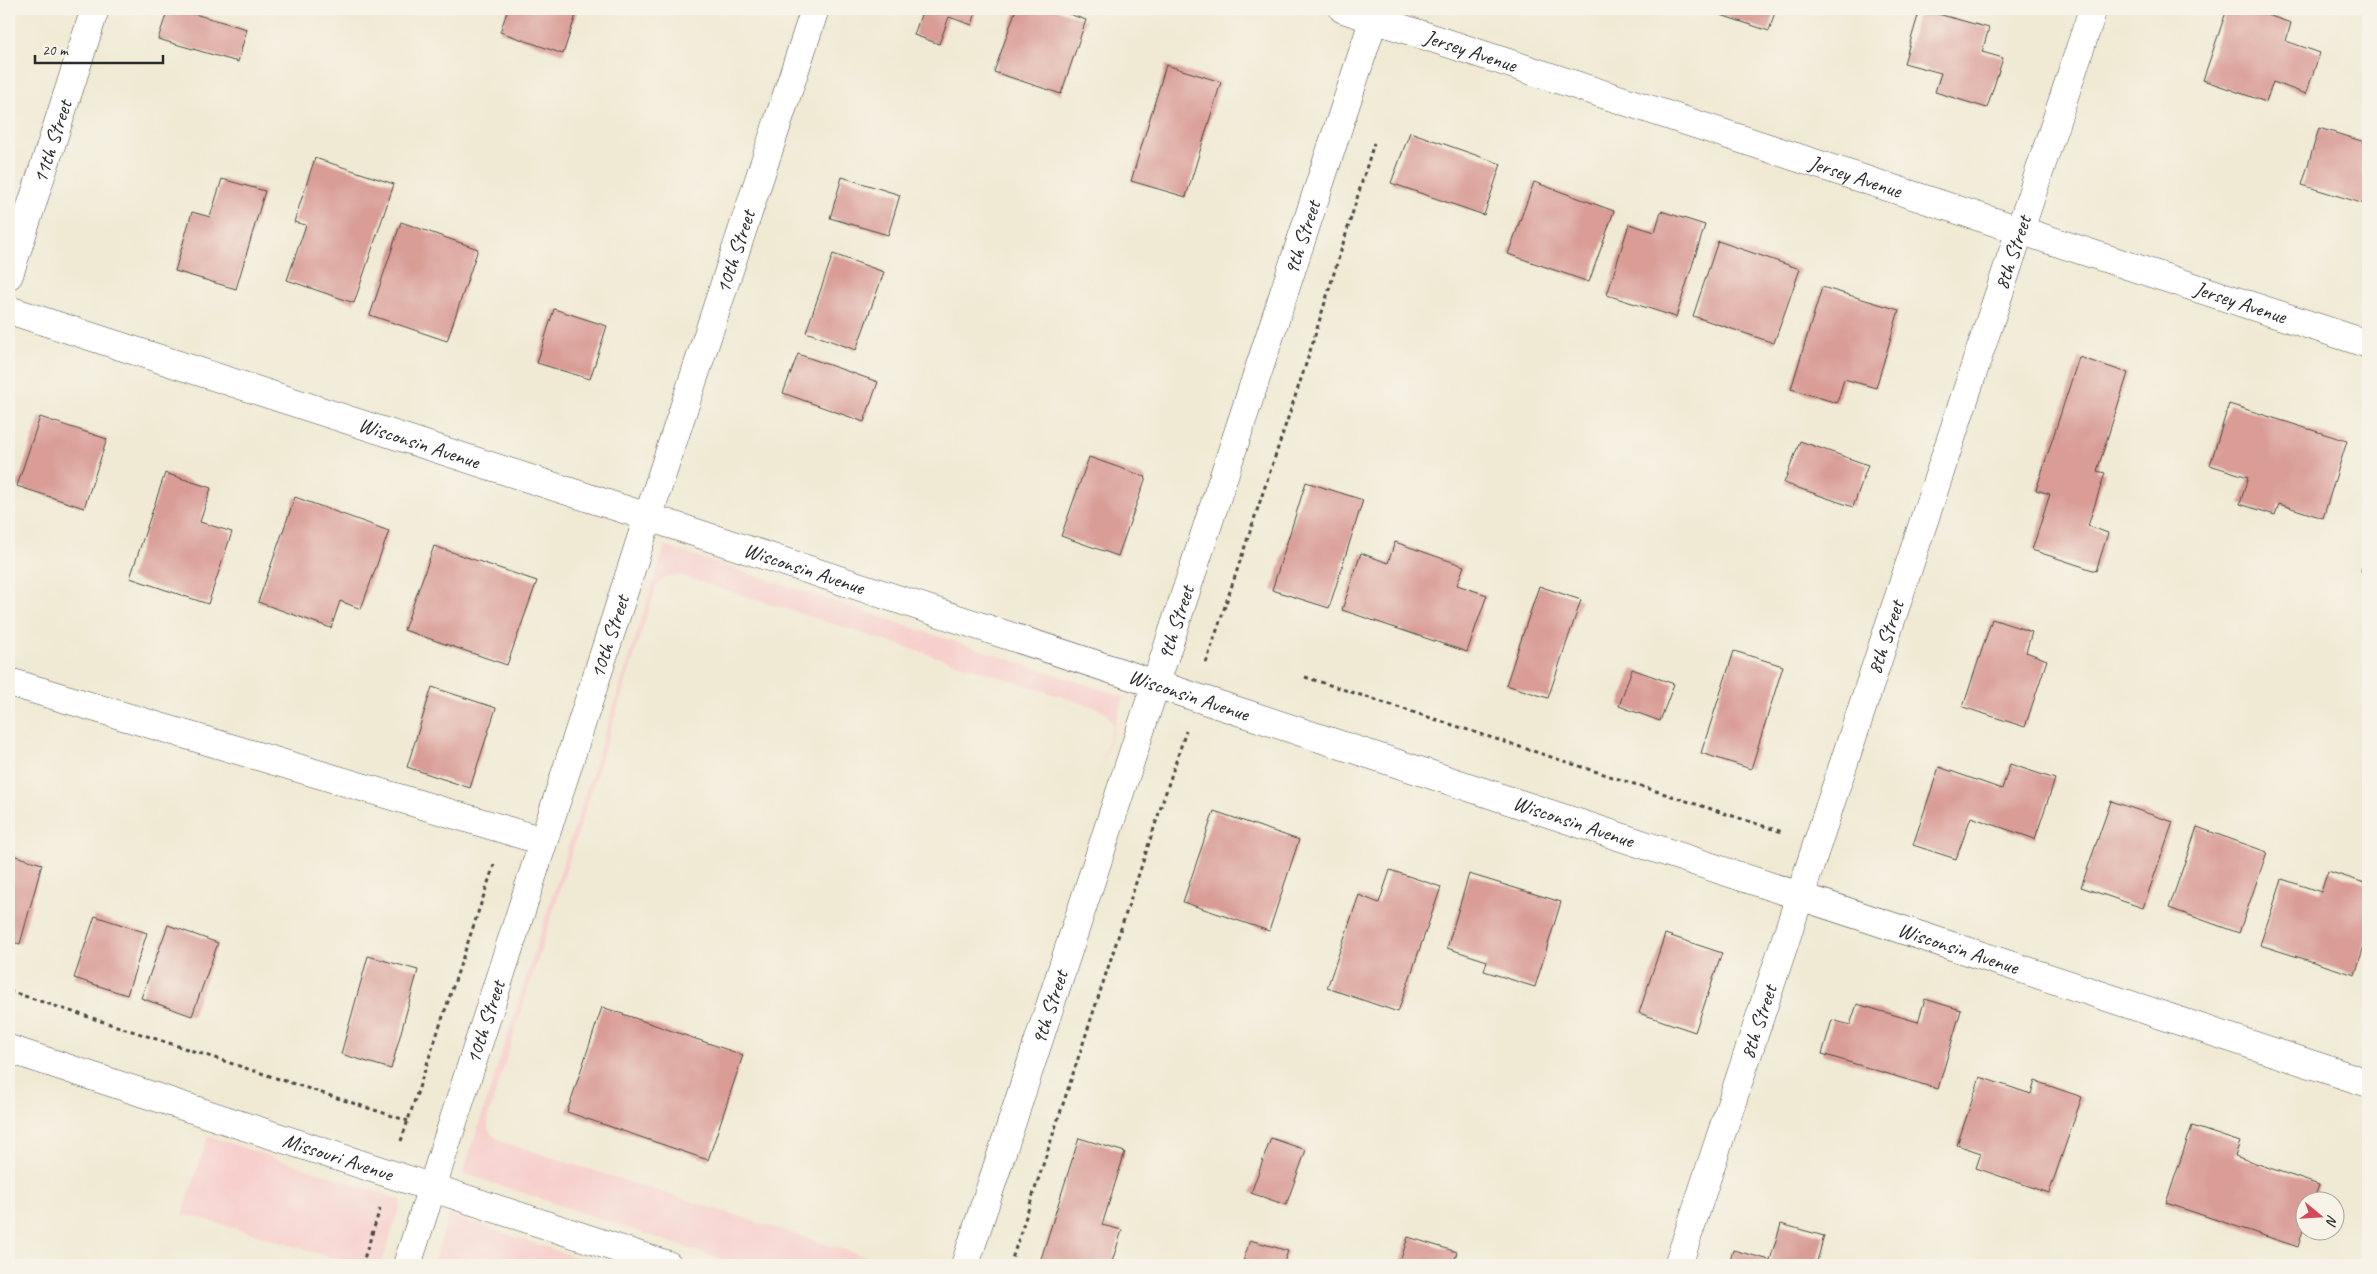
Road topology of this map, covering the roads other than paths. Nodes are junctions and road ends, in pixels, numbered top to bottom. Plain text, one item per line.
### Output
1 (95, 9) edge
2 (815, 9) edge
3 (1343, 9) edge
4 (2093, 9) edge
5 (1375, 14) edge
6 (2021, 229) junction
7 (9, 275) edge
8 (9, 310) edge
9 (2368, 344) edge
10 (648, 517) junction
11 (9, 682) edge
12 (1154, 684) junction
13 (543, 841) junction
14 (1802, 895) junction
15 (9, 1049) edge
16 (2368, 1083) edge
17 (433, 1186) junction
18 (407, 1265) edge
19 (668, 1265) edge
20 (965, 1265) edge
21 (1678, 1265) edge

1 - 7 street, 11th Street
2 - 10 street, 10th Street
3 - 5 street, Jersey Avenue
4 - 6 street, 8th Street
5 - 6 street, Jersey Avenue
5 - 12 street, 9th Street
6 - 9 street, Jersey Avenue
6 - 14 street, 8th Street
8 - 10 street, Wisconsin Avenue
10 - 12 street, Wisconsin Avenue
10 - 13 street, 10th Street
11 - 13 street
12 - 14 street, Wisconsin Avenue
12 - 20 street, 9th Street
13 - 17 street, 10th Street
14 - 16 street, Wisconsin Avenue
14 - 21 street, 8th Street
15 - 17 street, Missouri Avenue
17 - 18 street, 10th Street
17 - 19 street, Missouri Avenue

